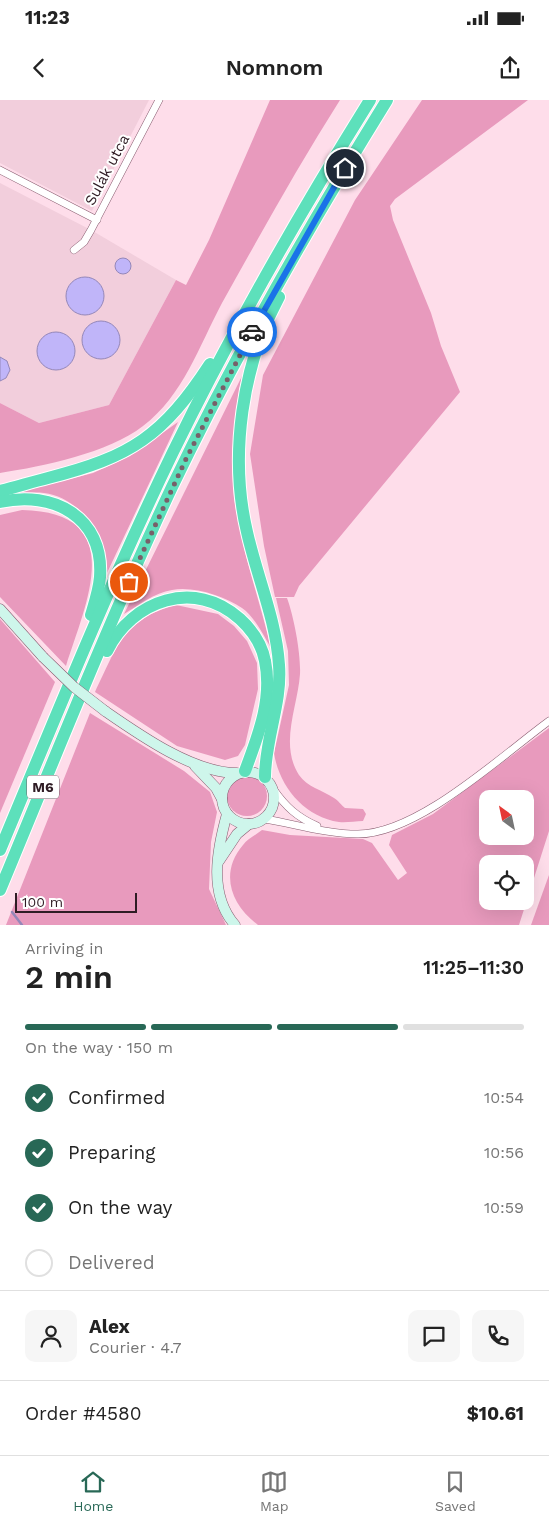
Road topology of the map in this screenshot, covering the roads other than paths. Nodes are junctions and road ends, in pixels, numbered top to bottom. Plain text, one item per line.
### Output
1 (159, 100) edge
2 (370, 100) edge
3 (387, 100) edge
4 (0, 170) edge
5 (317, 214) junction
6 (97, 220) junction
7 (74, 250) dead end
8 (254, 297) junction
9 (0, 490) edge
10 (0, 502) edge
11 (0, 609) edge
12 (75, 670) junction
13 (85, 684) junction
14 (549, 721) edge
15 (192, 764) junction
16 (241, 772) junction
17 (265, 777) junction
18 (274, 790) junction
19 (222, 799) junction
20 (227, 814) junction
21 (264, 819) junction
22 (249, 824) junction
23 (323, 829) junction
24 (0, 850) edge
25 (218, 862) junction
26 (0, 890) edge
27 (235, 925) edge

1 - 6 street, Sulák utca
2 - 8 highway, M6
3 - 5 highway, M6
4 - 6 street
5 - 13 highway, M6
5 - 17 highway
6 - 7 street, Sulák utca
8 - 9 highway
8 - 12 highway, M6
10 - 12 highway
11 - 15 street, bridge
12 - 24 highway, M6
13 - 16 highway
13 - 26 highway, M6
14 - 23 street
15 - 16 street
15 - 19 street
16 - 17 street
16 - 19 street
17 - 18 street
18 - 21 street
18 - 23 street
19 - 20 street
20 - 22 street
20 - 25 street
21 - 22 street
21 - 23 street
22 - 25 street
25 - 27 street

